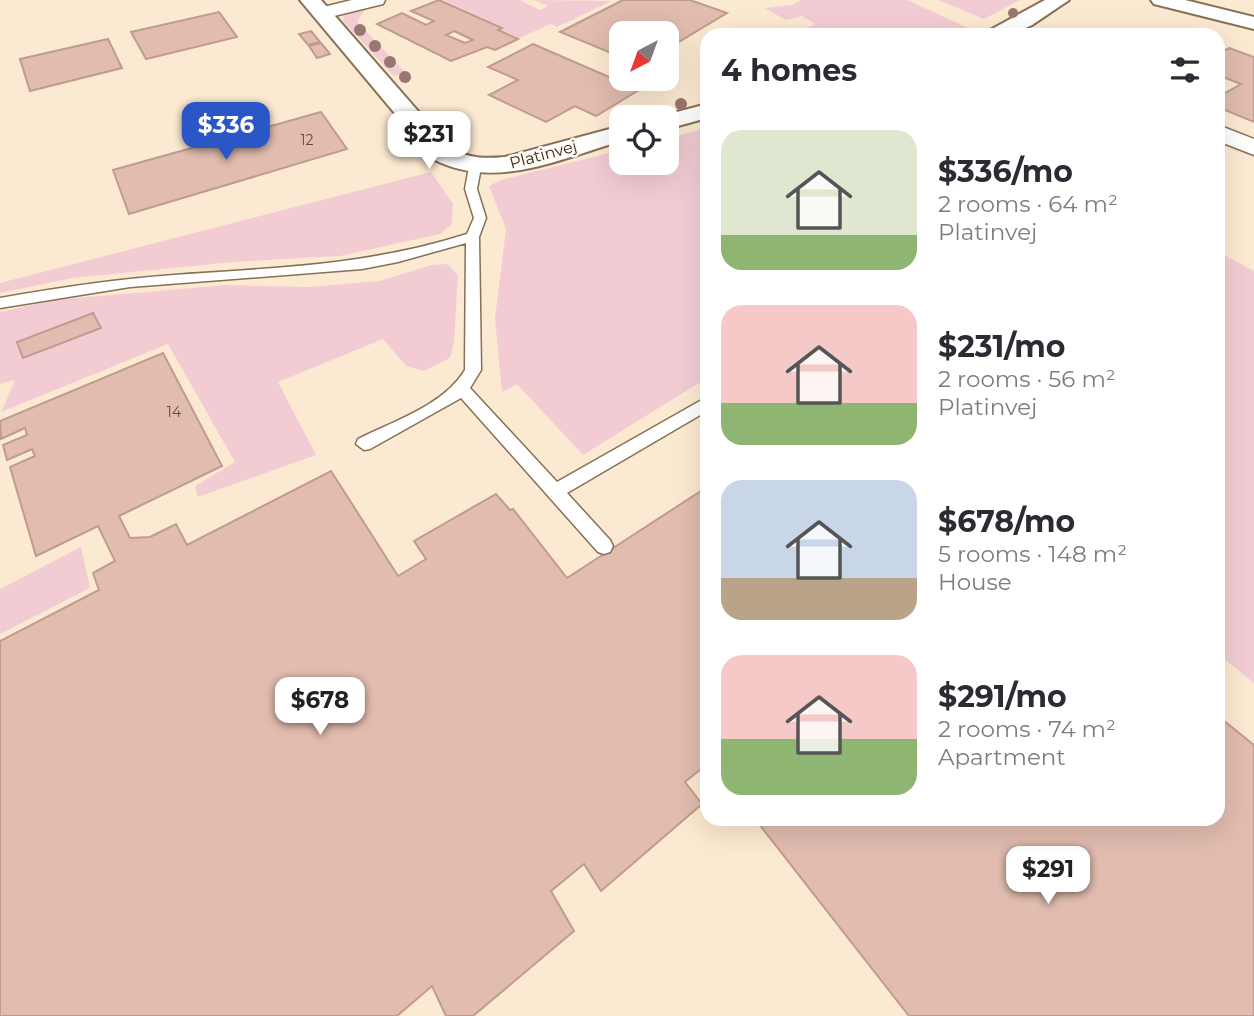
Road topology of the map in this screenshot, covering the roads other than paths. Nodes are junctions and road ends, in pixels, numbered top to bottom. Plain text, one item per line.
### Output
1 (376, 0) edge
2 (1059, 0) edge
3 (1161, 0) edge
4 (316, 7) edge
5 (1254, 23) edge
6 (1008, 28) edge
7 (700, 113) edge
8 (679, 118) edge
9 (1225, 135) edge
10 (609, 137) edge
11 (1254, 148) edge
12 (475, 167) junction
13 (473, 237) junction
14 (0, 303) edge
15 (463, 389) junction
16 (700, 407) edge
17 (364, 444) dead end
18 (555, 492) junction
19 (604, 546) dead end

1 - 4 street, Platinvej
2 - 6 street
3 - 5 street
4 - 12 street, Platinvej
7 - 8 street
9 - 11 street
10 - 12 street, Platinvej
12 - 13 lane
13 - 14 lane
13 - 15 lane
15 - 17 lane
15 - 18 lane
16 - 18 lane
18 - 19 lane

